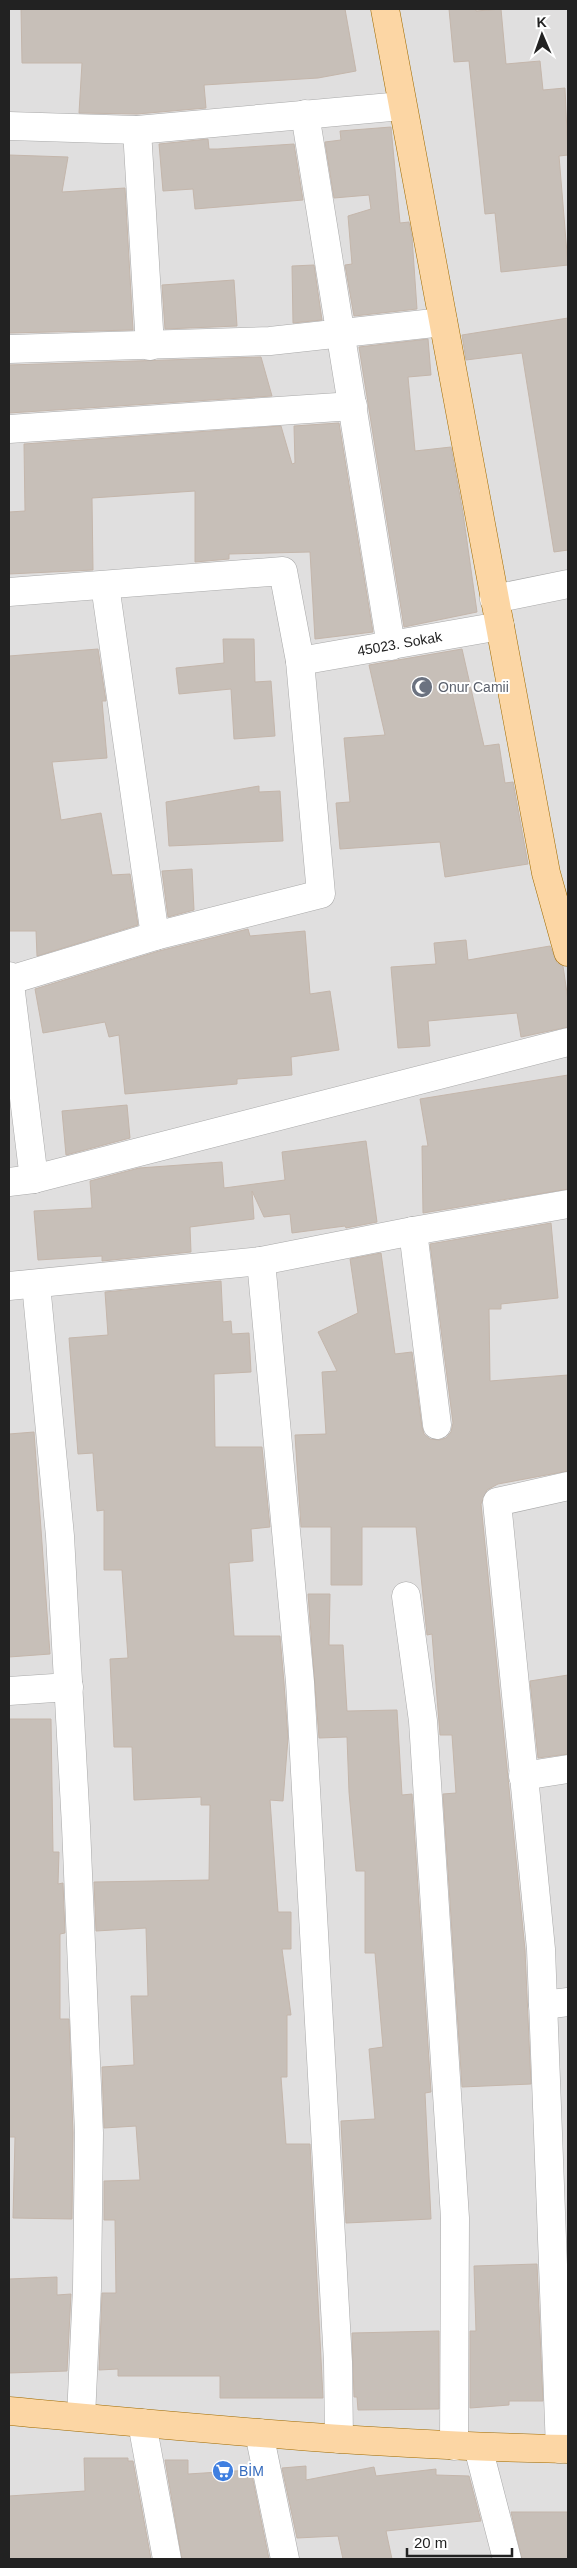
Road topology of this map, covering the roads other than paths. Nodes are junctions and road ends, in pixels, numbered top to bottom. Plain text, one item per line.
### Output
1 (385, 9) edge
2 (402, 106) junction
3 (305, 114) junction
4 (9, 126) edge
5 (137, 130) junction
6 (442, 322) junction
7 (340, 335) junction
8 (150, 346) junction
9 (9, 350) edge
10 (353, 406) junction
11 (9, 429) edge
12 (568, 584) edge
13 (105, 585) junction
14 (9, 592) edge
15 (494, 599) junction
16 (500, 626) junction
17 (391, 646) junction
18 (300, 661) junction
19 (155, 936) junction
20 (568, 952) edge
21 (9, 978) edge
22 (568, 1042) edge
23 (22, 1180) edge
24 (568, 1204) edge
25 (413, 1231) junction
26 (261, 1261) junction
27 (36, 1284) junction
28 (9, 1286) edge
29 (436, 1424) dead end
30 (568, 1486) edge
31 (406, 1596) dead end
32 (69, 1687) junction
33 (9, 1691) edge
34 (568, 1769) edge
35 (523, 1776) junction
36 (555, 2003) edge
37 (560, 2219) edge
38 (9, 2411) edge
39 (81, 2417) junction
40 (142, 2423) junction
41 (259, 2433) junction
42 (339, 2439) junction
43 (466, 2447) junction
44 (564, 2449) edge
45 (167, 2559) edge
46 (285, 2559) edge
47 (507, 2559) edge

1 - 2 main road
2 - 3 street
2 - 6 main road
3 - 5 street
3 - 7 street
4 - 5 street
5 - 8 street
6 - 7 street
6 - 15 main road
7 - 8 street
7 - 10 street
8 - 9 street
10 - 11 street
10 - 17 street
12 - 15 street
13 - 14 street
13 - 18 street
13 - 19 street
15 - 16 main road
16 - 17 street, 45023. Sokak
16 - 20 main road
17 - 18 street, 45023. Sokak
18 - 19 street
19 - 21 street
21 - 23 street
22 - 23 street
24 - 25 street
25 - 26 street
25 - 29 street
26 - 27 street
26 - 42 street
27 - 28 street
27 - 32 street
30 - 35 street
31 - 43 street
32 - 33 street
32 - 39 street
34 - 35 street
35 - 36 street
36 - 37 street
37 - 44 street
38 - 39 main road
39 - 40 main road
40 - 41 main road
40 - 45 street
41 - 42 main road
41 - 46 street
42 - 43 main road
43 - 44 main road
43 - 47 street

